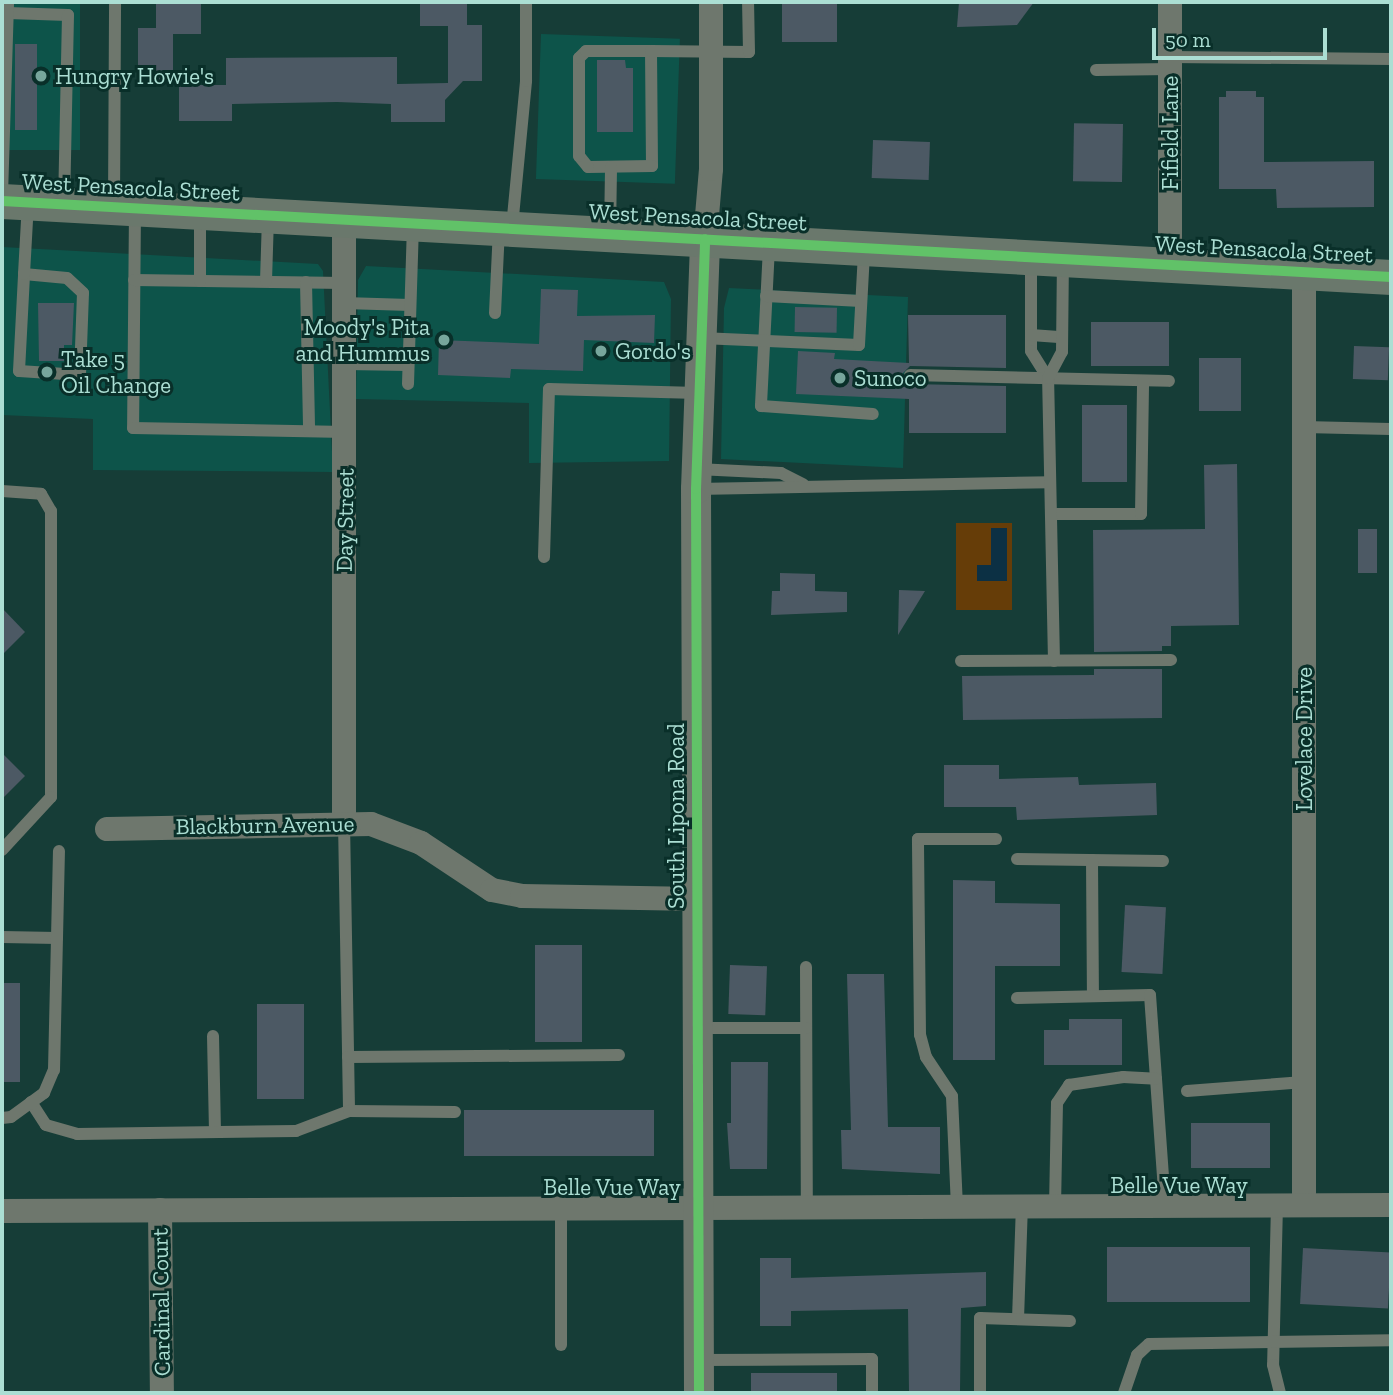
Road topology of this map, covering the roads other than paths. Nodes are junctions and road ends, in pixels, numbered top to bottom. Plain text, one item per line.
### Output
1 (114, 2) edge
2 (526, 2) edge
3 (711, 2) edge
4 (748, 2) edge
5 (1170, 2) edge
6 (8, 7) edge
7 (652, 51) junction
8 (711, 52) junction
9 (1391, 59) edge
10 (1170, 63) junction
11 (1096, 70) dead end
12 (611, 167) junction
13 (11, 200) edge
14 (64, 205) junction
15 (124, 208) junction
16 (200, 211) junction
17 (268, 215) junction
18 (344, 218) junction
19 (413, 222) junction
20 (506, 227) junction
21 (610, 233) junction
22 (705, 239) junction
23 (769, 242) junction
24 (864, 248) junction
25 (1047, 258) junction
26 (1170, 265) junction
27 (1304, 272) junction
28 (24, 274) junction
29 (1391, 277) edge
30 (134, 280) junction
31 (200, 281) junction
32 (266, 281) junction
33 (306, 282) junction
34 (344, 293) junction
35 (766, 296) junction
36 (861, 301) junction
37 (410, 305) junction
38 (495, 313) dead end
39 (1031, 335) junction
40 (1062, 337) junction
41 (698, 338) junction
42 (764, 341) junction
43 (345, 364) junction
44 (408, 365) junction
45 (910, 374) dead end
46 (1048, 378) junction
47 (1143, 381) junction
48 (1170, 382) dead end
49 (408, 384) dead end
50 (698, 393) junction
51 (873, 414) dead end
52 (1304, 428) junction
53 (1391, 429) edge
54 (309, 431) junction
55 (346, 432) junction
56 (756, 472) junction
57 (696, 479) junction
58 (1050, 482) junction
59 (803, 484) junction
60 (2, 491) edge
61 (756, 491) junction
62 (1051, 514) junction
63 (544, 557) dead end
64 (1171, 660) dead end
65 (961, 661) dead end
66 (1054, 661) junction
67 (344, 822) junction
68 (107, 829) dead end
69 (996, 839) dead end
70 (2, 850) edge
71 (60, 851) dead end
72 (1017, 859) dead end
73 (1093, 860) junction
74 (1163, 861) dead end
75 (698, 899) junction
76 (2, 937) edge
77 (57, 938) junction
78 (807, 967) dead end
79 (1093, 996) junction
80 (1017, 998) dead end
81 (698, 1028) junction
82 (807, 1028) junction
83 (214, 1036) dead end
84 (619, 1055) dead end
85 (348, 1057) junction
86 (1156, 1079) junction
87 (1304, 1082) junction
88 (1186, 1091) dead end
89 (31, 1102) junction
90 (349, 1111) junction
91 (455, 1112) dead end
92 (2, 1118) edge
93 (215, 1132) junction
94 (1277, 1205) junction
95 (1304, 1205) junction
96 (1391, 1205) edge
97 (1165, 1206) junction
98 (957, 1207) junction
99 (1022, 1207) junction
100 (1055, 1207) junction
101 (698, 1208) junction
102 (807, 1208) junction
103 (561, 1209) junction
104 (160, 1210) junction
105 (2, 1211) edge
106 (1018, 1319) junction
107 (1070, 1321) dead end
108 (1273, 1340) junction
109 (1391, 1340) edge
110 (561, 1345) dead end
111 (699, 1360) junction
112 (162, 1393) edge
113 (699, 1393) edge
114 (872, 1393) edge
115 (980, 1393) edge
116 (1124, 1393) edge
117 (1280, 1393) edge

1 - 15 lane
2 - 20 lane
3 - 8 street
4 - 8 lane
5 - 10 street, Fifield Lane
6 - 13 lane
6 - 14 lane
7 - 8 lane
7 - 12 lane
7 - 12 lane
8 - 22 street
9 - 10 lane
10 - 11 lane
10 - 26 street, Fifield Lane
12 - 21 lane
13 - 14 main road, West Pensacola Street
13 - 28 lane
14 - 15 main road, West Pensacola Street
15 - 16 main road, West Pensacola Street
15 - 30 lane
16 - 17 main road, West Pensacola Street
16 - 31 lane
17 - 18 main road, West Pensacola Street
17 - 32 lane
18 - 19 main road, West Pensacola Street
18 - 34 street, Day Street
19 - 20 main road, West Pensacola Street
19 - 37 lane
20 - 21 main road, West Pensacola Street
20 - 38 lane
21 - 22 main road, West Pensacola Street
22 - 23 main road, West Pensacola Street
22 - 41 street, South Lipona Road
23 - 24 main road, West Pensacola Street
23 - 35 lane
24 - 25 main road, West Pensacola Street
24 - 36 lane
25 - 26 main road, West Pensacola Street
25 - 39 lane
25 - 40 lane
26 - 27 main road, West Pensacola Street
27 - 29 main road, West Pensacola Street
27 - 52 street, Lovelace Drive
28 - 28 lane
30 - 31 lane
30 - 54 lane
31 - 32 lane
32 - 33 lane
33 - 34 lane
33 - 54 lane
34 - 37 lane
34 - 43 street, Day Street
35 - 36 lane
35 - 42 lane
36 - 42 lane
37 - 44 lane
39 - 40 lane
39 - 46 lane
40 - 46 lane
41 - 42 lane
41 - 50 street, South Lipona Road
42 - 51 lane
43 - 44 lane
43 - 55 street, Day Street
44 - 49 lane
45 - 46 lane
46 - 47 lane
46 - 58 lane
47 - 48 lane
47 - 62 lane
50 - 57 street, South Lipona Road
50 - 63 lane
52 - 53 lane
52 - 87 street, Lovelace Drive
54 - 55 lane
55 - 67 street, Day Street
56 - 57 lane
56 - 59 lane
56 - 61 lane
57 - 61 lane
57 - 75 street, South Lipona Road
58 - 59 lane
58 - 62 lane
59 - 61 lane
60 - 70 lane
62 - 66 lane
64 - 66 lane
65 - 66 lane
67 - 68 street, Blackburn Avenue
67 - 75 street, Blackburn Avenue
67 - 85 lane
69 - 98 lane
71 - 77 lane
72 - 73 lane
73 - 74 lane
73 - 79 lane
75 - 81 street, South Lipona Road
76 - 77 lane
77 - 89 lane
78 - 82 lane
79 - 80 lane
79 - 86 lane
81 - 82 lane
81 - 101 street, South Lipona Road
82 - 102 lane
83 - 93 lane
84 - 85 lane
85 - 90 lane
86 - 97 lane
86 - 100 lane
87 - 88 lane
87 - 95 street, Lovelace Drive
89 - 92 lane
89 - 93 lane
90 - 91 lane
90 - 93 lane
94 - 95 street, Belle Vue Way
94 - 97 street, Belle Vue Way
94 - 108 lane
95 - 96 street, Belle Vue Way
97 - 100 street, Belle Vue Way
98 - 99 street, Belle Vue Way
98 - 102 street, Belle Vue Way
99 - 100 street, Belle Vue Way
99 - 106 lane
101 - 102 street, Belle Vue Way
101 - 103 street, Belle Vue Way
101 - 111 street, South Lipona Road
103 - 104 street, Belle Vue Way
103 - 110 lane
104 - 105 street, Belle Vue Way
104 - 112 street, Cardinal Court
106 - 107 lane
106 - 115 lane
108 - 109 lane
108 - 116 lane
108 - 117 lane
111 - 113 street, South Lipona Road
111 - 114 lane

